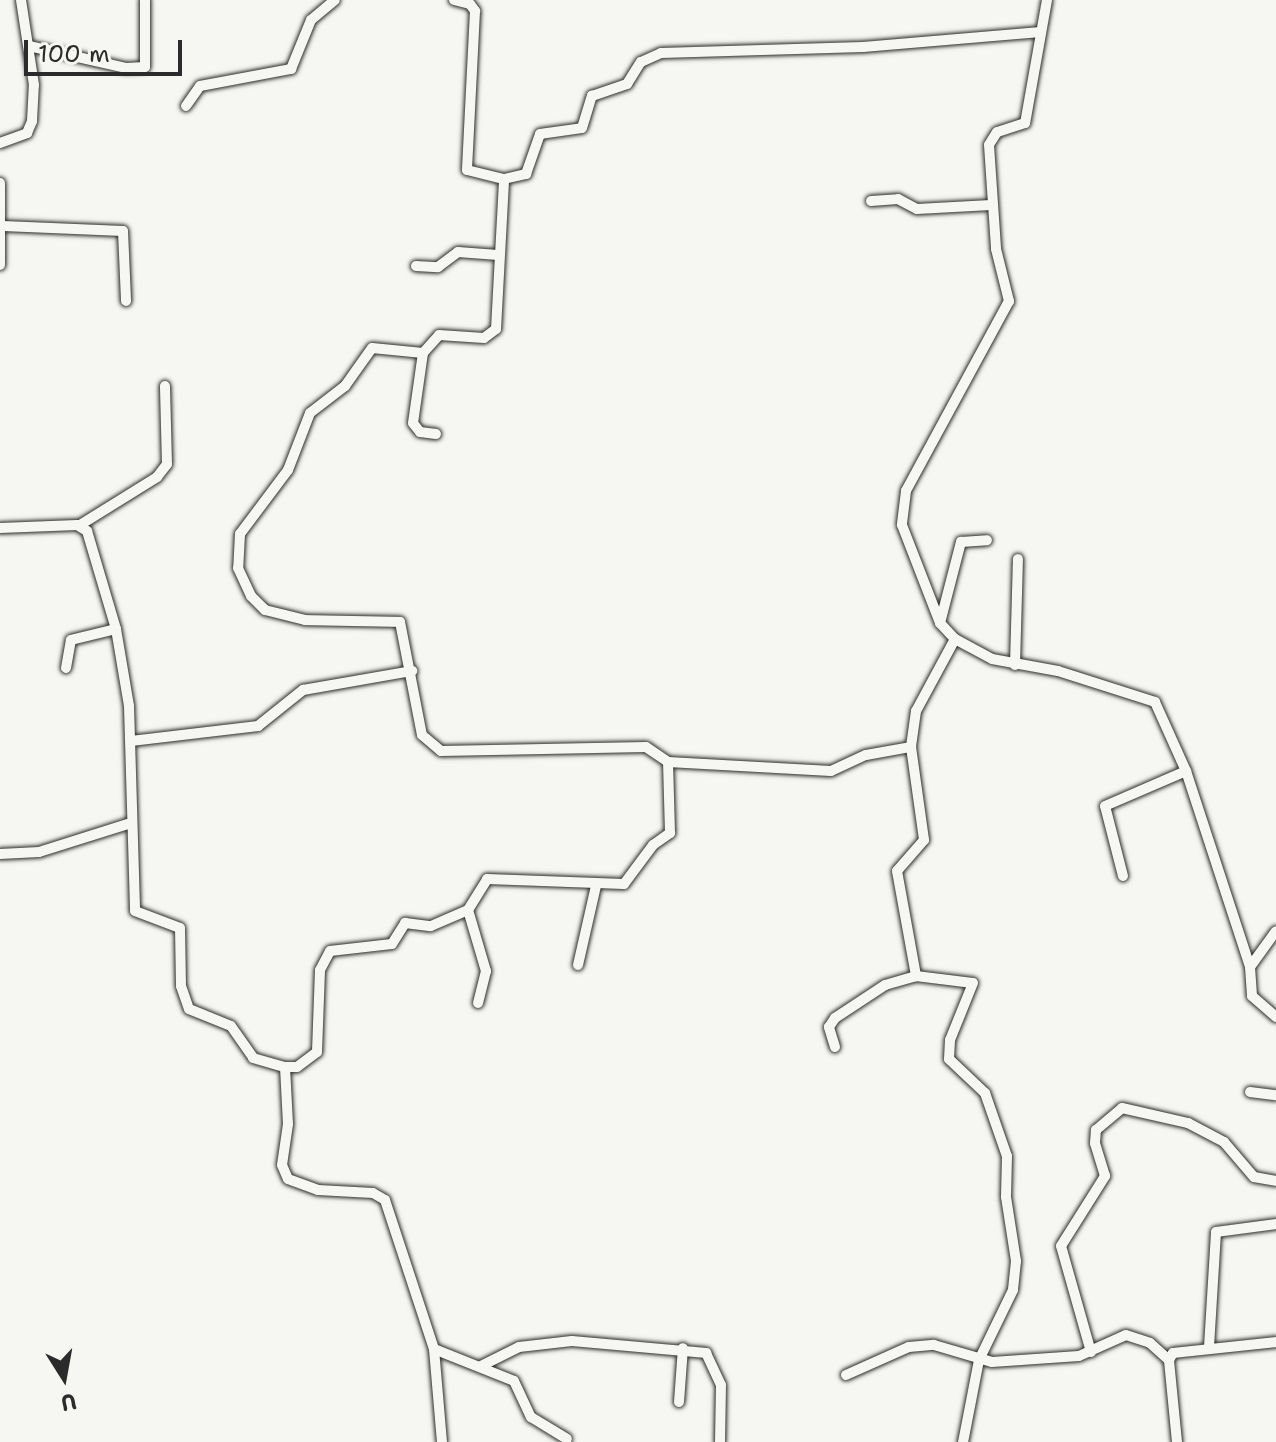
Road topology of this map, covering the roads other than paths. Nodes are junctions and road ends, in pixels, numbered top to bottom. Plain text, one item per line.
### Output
1 (21, 0) edge
2 (145, 0) edge
3 (335, 0) edge
4 (454, 0) edge
5 (1047, 0) edge
6 (1040, 32) junction
7 (29, 46) junction
8 (186, 106) dead end
9 (0, 143) edge
10 (504, 179) junction
11 (0, 183) edge
12 (871, 201) dead end
13 (991, 205) junction
14 (3, 226) junction
15 (498, 255) junction
16 (0, 265) edge
17 (416, 266) dead end
18 (126, 301) dead end
19 (423, 353) junction
20 (165, 386) dead end
21 (436, 434) dead end
22 (80, 525) junction
23 (0, 528) edge
24 (987, 540) dead end
25 (1018, 559) dead end
26 (940, 623) junction
27 (116, 629) junction
28 (955, 639) junction
29 (1015, 665) junction
30 (66, 668) dead end
31 (412, 671) junction
32 (131, 741) junction
33 (911, 747) junction
34 (668, 762) junction
35 (1186, 771) junction
36 (131, 823) junction
37 (0, 854) edge
38 (1123, 876) dead end
39 (596, 886) junction
40 (468, 910) junction
41 (1276, 931) edge
42 (578, 965) dead end
43 (1250, 967) junction
44 (916, 976) junction
45 (478, 1003) dead end
46 (1276, 1017) edge
47 (835, 1047) dead end
48 (285, 1067) junction
49 (1250, 1092) dead end
50 (1276, 1095) edge
51 (1276, 1181) edge
52 (1276, 1224) edge
53 (1276, 1342) edge
54 (1209, 1347) junction
55 (683, 1348) junction
56 (434, 1349) junction
57 (1091, 1352) junction
58 (979, 1360) junction
59 (1169, 1360) junction
60 (481, 1366) junction
61 (846, 1375) dead end
62 (679, 1402) dead end
63 (567, 1439) dead end
64 (442, 1442) edge
65 (720, 1442) edge
66 (963, 1442) edge
67 (1177, 1442) edge

1 - 7 street
2 - 7 street
3 - 8 street
4 - 10 street
5 - 6 street
6 - 10 street
6 - 13 street
7 - 9 street
10 - 15 street
11 - 14 street
12 - 13 street
13 - 26 street
14 - 16 street
14 - 18 street
15 - 17 street
15 - 19 street
19 - 21 street
19 - 31 street
20 - 22 street
22 - 23 street
22 - 27 street
24 - 26 street
25 - 29 street
26 - 28 street
27 - 30 street
27 - 32 street
28 - 29 street
28 - 33 street
29 - 35 street
31 - 32 street
31 - 34 street
32 - 36 street
33 - 34 street
33 - 44 street
34 - 39 street
35 - 38 street
35 - 43 street
36 - 37 street
36 - 48 street
39 - 40 street
39 - 42 street
40 - 45 street
40 - 48 street
41 - 43 street
43 - 46 street
44 - 47 street
44 - 58 street
48 - 56 street
49 - 50 street
51 - 57 street
52 - 54 street
53 - 54 street
54 - 59 street
55 - 60 street
55 - 62 street
55 - 65 street
56 - 60 street
56 - 64 street
57 - 58 street
57 - 59 street
58 - 61 street
58 - 66 street
59 - 67 street
60 - 63 street

